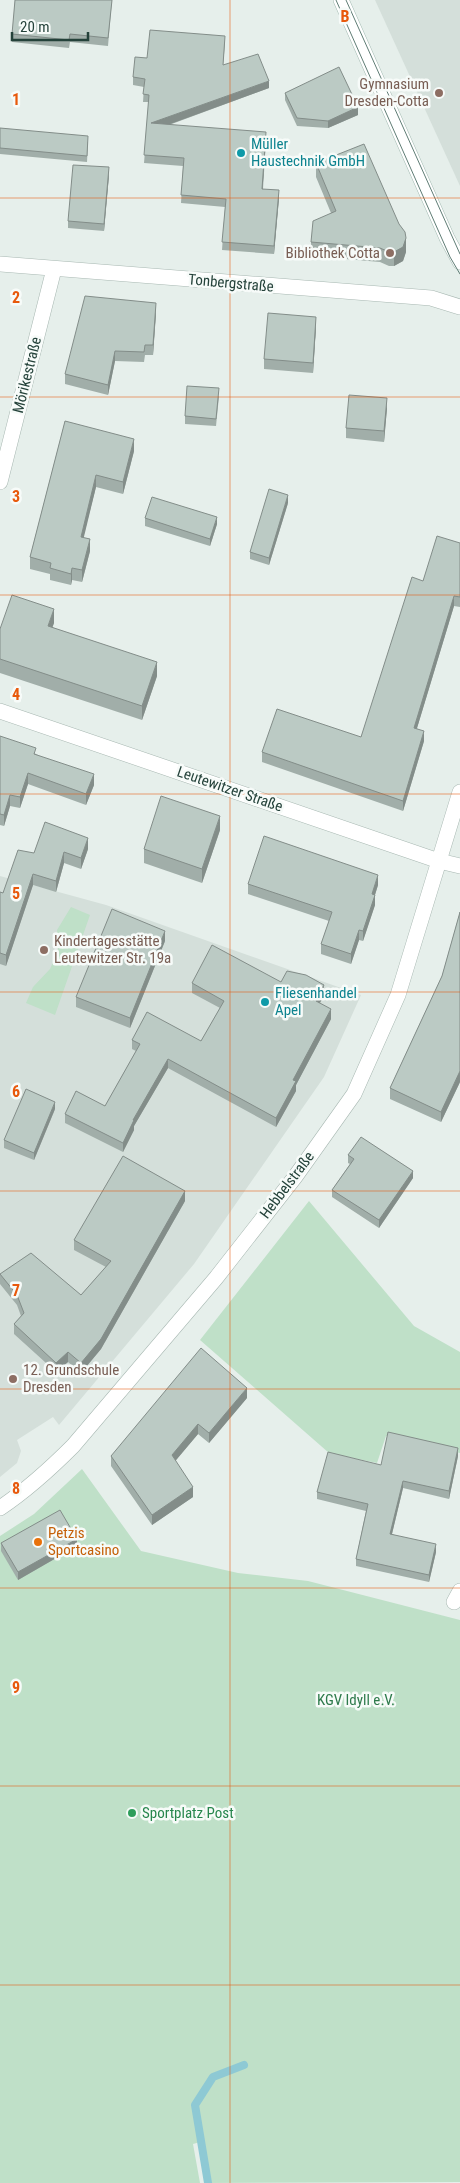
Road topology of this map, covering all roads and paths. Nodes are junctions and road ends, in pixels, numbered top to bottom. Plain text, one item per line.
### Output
1 (340, 0) edge
2 (460, 262) edge
3 (0, 264) edge
4 (54, 269) junction
5 (460, 307) edge
6 (0, 482) edge
7 (0, 711) edge
8 (460, 792) edge
9 (439, 860) junction
10 (460, 866) edge
11 (0, 1508) edge

1 - 2 street
3 - 4 street, Tonbergstraße
4 - 5 street, Tonbergstraße
4 - 6 street, Mörikestraße
7 - 9 street, Leutewitzer Straße
8 - 9 street, Hebbelstraße
9 - 10 street, Leutewitzer Straße
9 - 11 street, Hebbelstraße

